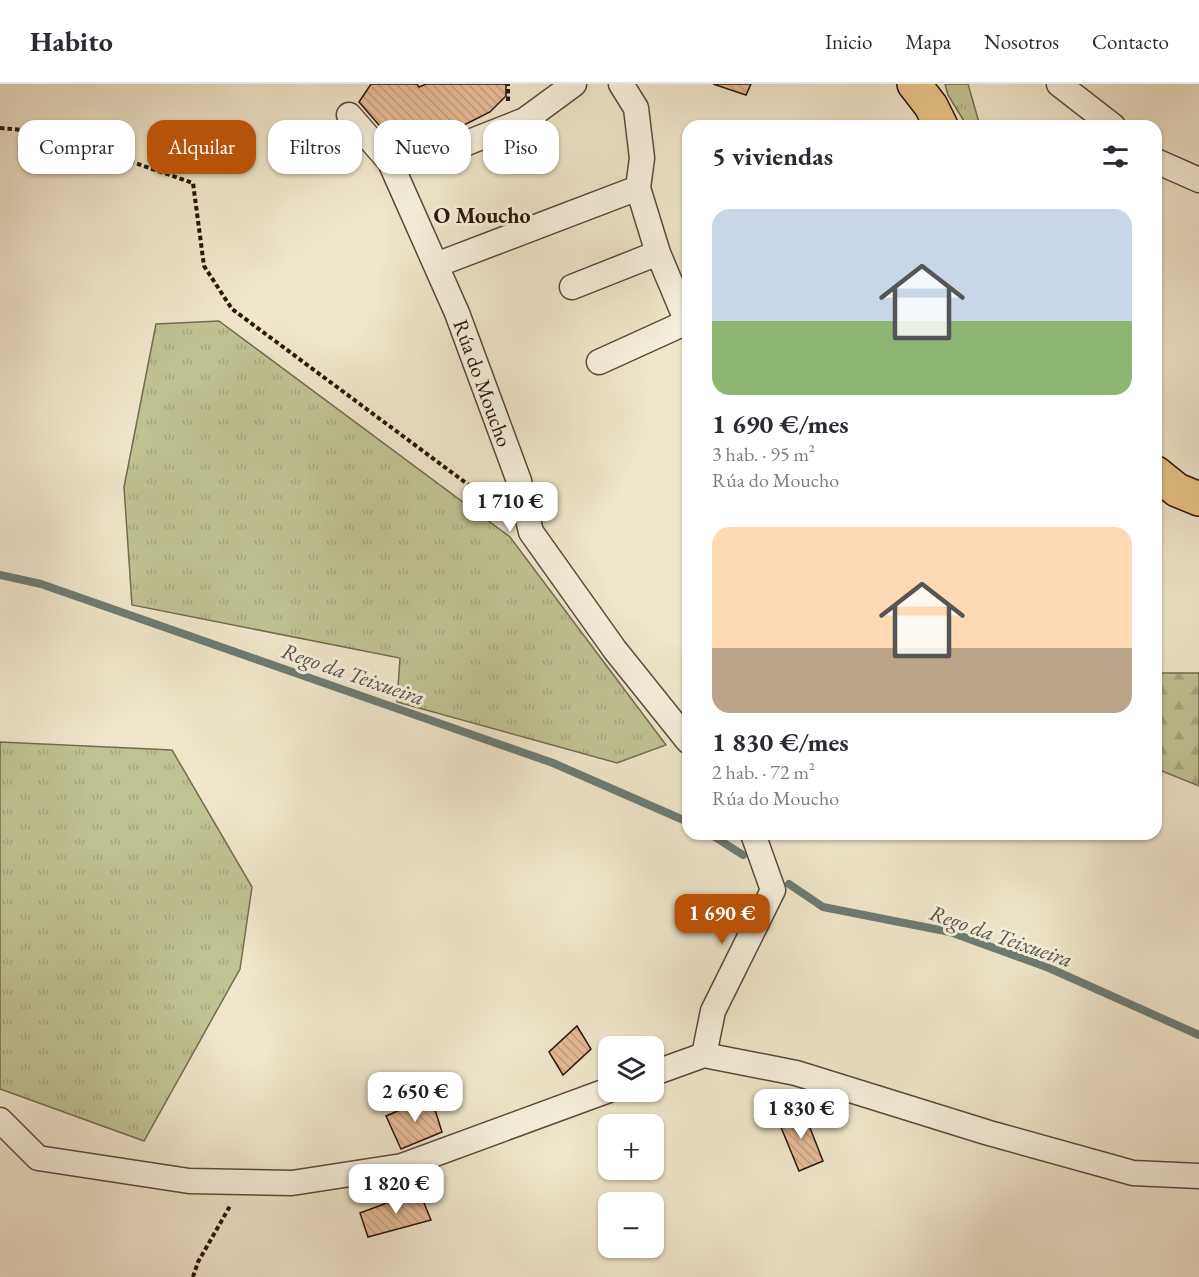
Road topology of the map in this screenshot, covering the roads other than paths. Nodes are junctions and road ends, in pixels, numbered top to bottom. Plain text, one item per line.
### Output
1 (621, 84) edge
2 (914, 84) edge
3 (1059, 84) edge
4 (567, 85) edge
5 (349, 115) dead end
6 (938, 120) edge
7 (1105, 120) edge
8 (471, 141) edge
9 (374, 144) edge
10 (1162, 164) edge
11 (395, 174) edge
12 (1199, 180) edge
13 (638, 188) junction
14 (658, 253) junction
15 (436, 265) junction
16 (572, 287) dead end
17 (682, 310) edge
18 (682, 324) edge
19 (599, 362) dead end
20 (1162, 478) edge
21 (1199, 499) edge
22 (682, 734) edge
23 (755, 840) edge
24 (704, 1055) junction
25 (664, 1070) edge
26 (598, 1094) edge
27 (0, 1120) edge
28 (1199, 1176) edge

1 - 13 street
2 - 6 main road
3 - 7 street
4 - 8 street
5 - 9 street, Rúa do Moucho
10 - 12 street
11 - 15 street, Rúa do Moucho
13 - 14 street
13 - 15 street
14 - 16 street
14 - 17 street
15 - 22 street, Rúa do Moucho
18 - 19 street
20 - 21 main road
23 - 24 street
24 - 25 street
24 - 28 street
26 - 27 street

